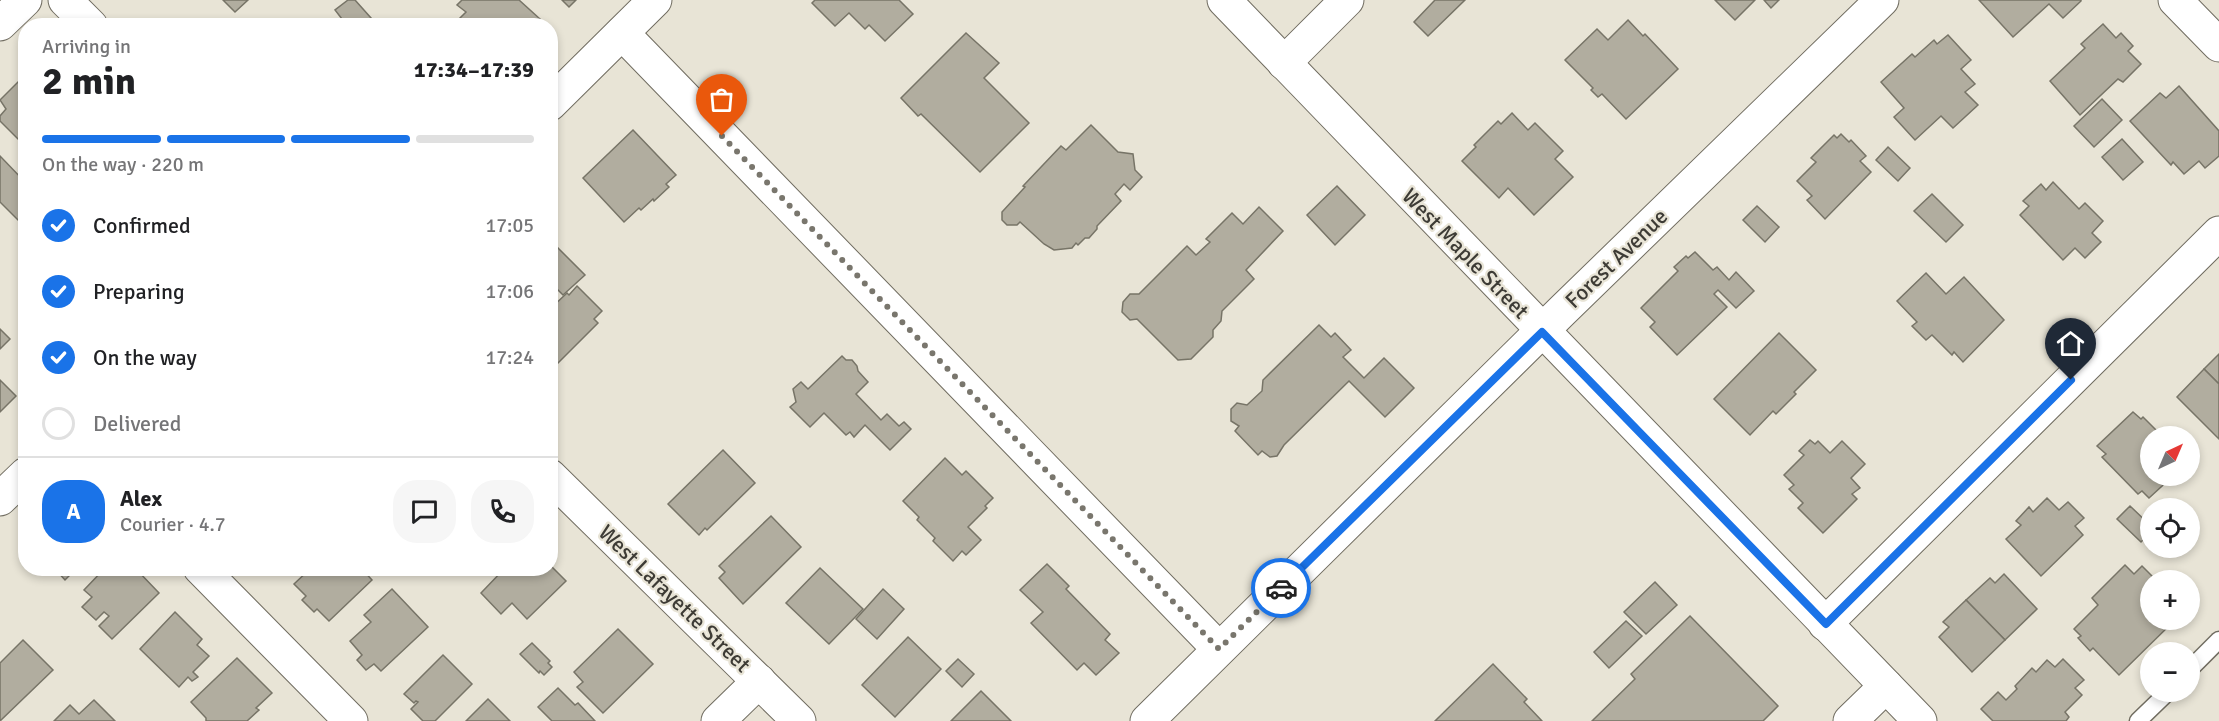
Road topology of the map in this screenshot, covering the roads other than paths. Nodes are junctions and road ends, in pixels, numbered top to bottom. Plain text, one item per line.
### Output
1 (25, 0) edge
2 (65, 0) edge
3 (655, 0) edge
4 (1224, 0) edge
5 (1347, 0) edge
6 (1882, 0) edge
7 (2175, 0) edge
8 (84, 18) edge
9 (0, 24) edge
10 (622, 33) junction
11 (2219, 45) edge
12 (1284, 63) junction
13 (558, 96) edge
14 (2219, 233) edge
15 (1542, 332) junction
16 (18, 482) edge
17 (558, 484) edge
18 (0, 499) edge
19 (208, 576) edge
20 (1826, 624) junction
21 (2219, 640) edge
22 (1219, 649) junction
23 (2200, 659) edge
24 (759, 681) junction
25 (1886, 686) junction
26 (2158, 702) edge
27 (351, 721) edge
28 (718, 721) edge
29 (799, 721) edge
30 (1147, 721) edge
31 (1850, 721) edge
32 (1920, 721) edge
33 (2138, 721) edge

1 - 9 street
2 - 8 street
3 - 10 street
4 - 12 street, West Maple Street
5 - 12 street
6 - 15 street, Forest Avenue
7 - 11 street
10 - 13 street
10 - 22 street
12 - 15 street, West Maple Street
14 - 20 street
15 - 20 street, West Maple Street
15 - 22 street, Forest Avenue
16 - 18 street
17 - 24 street, West Lafayette Street
19 - 27 street
20 - 25 street, West Maple Street
21 - 23 lane
22 - 30 street, Forest Avenue
24 - 28 street
24 - 29 street, West Lafayette Street
25 - 31 street
25 - 32 street, West Maple Street
26 - 33 lane

